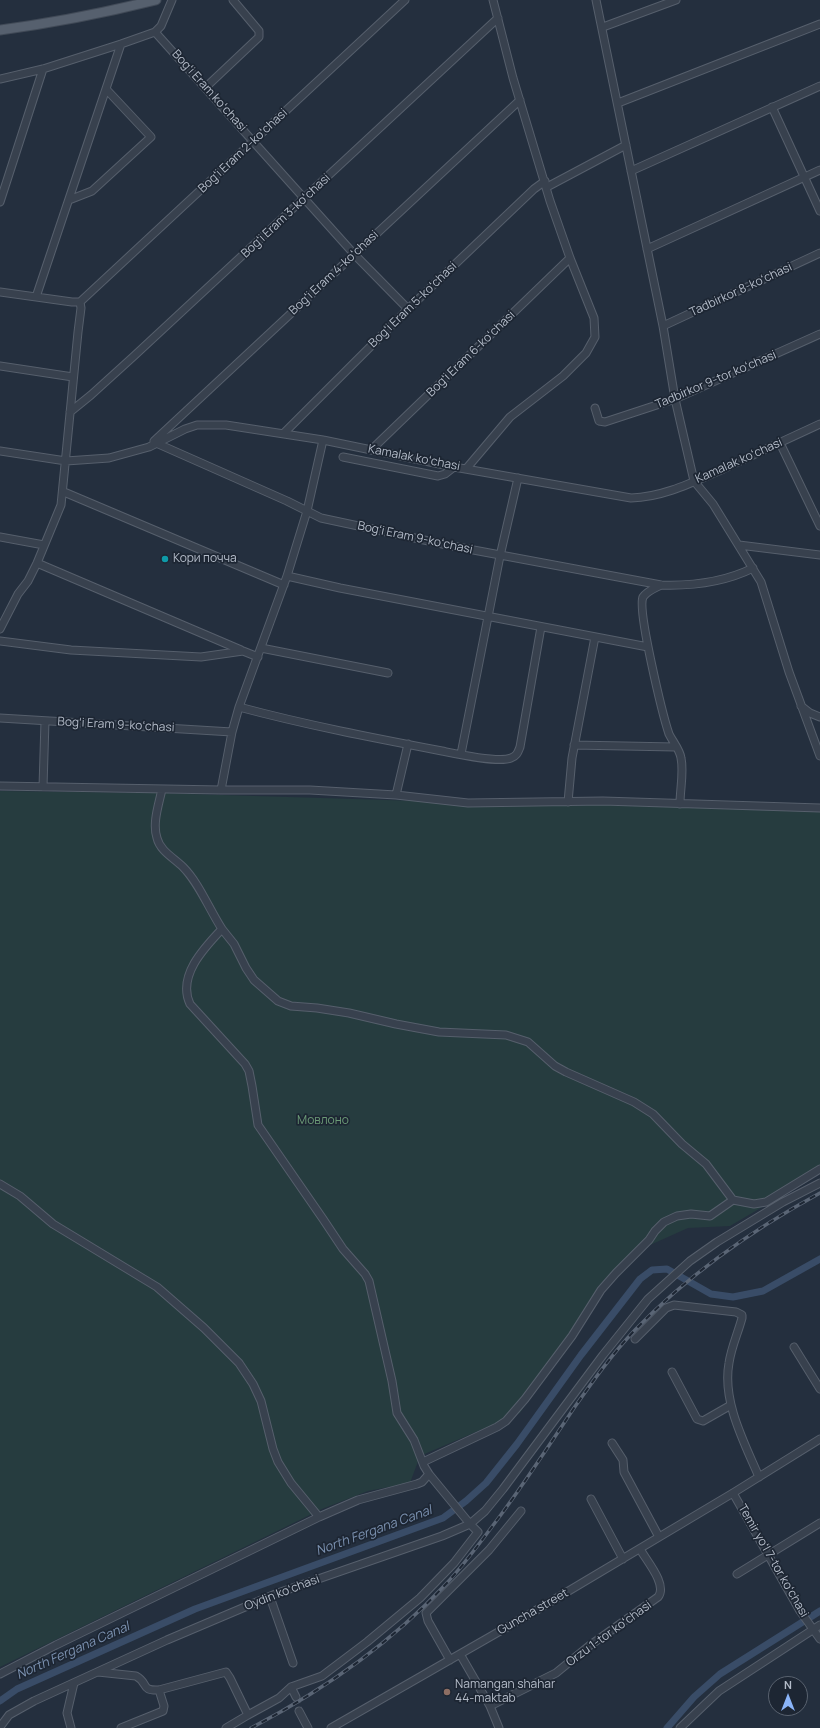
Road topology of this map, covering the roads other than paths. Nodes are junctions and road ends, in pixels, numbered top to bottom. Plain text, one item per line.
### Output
1 (156, 0) edge
2 (172, 0) edge
3 (233, 0) edge
4 (405, 0) edge
5 (493, 0) edge
6 (596, 0) edge
7 (676, 0) edge
8 (498, 18) junction
9 (820, 24) edge
10 (603, 28) junction
11 (0, 30) edge
12 (155, 32) junction
13 (121, 44) junction
14 (43, 68) junction
15 (0, 79) edge
16 (820, 86) edge
17 (206, 87) junction
18 (106, 90) junction
19 (520, 100) junction
20 (618, 103) junction
21 (772, 107) junction
22 (254, 140) junction
23 (626, 145) junction
24 (820, 170) edge
25 (631, 171) junction
26 (804, 177) junction
27 (546, 184) junction
28 (306, 198) junction
29 (69, 200) junction
30 (0, 202) edge
31 (820, 211) edge
32 (647, 249) junction
33 (820, 253) edge
34 (354, 254) junction
35 (570, 258) junction
36 (0, 292) edge
37 (36, 297) junction
38 (80, 302) junction
39 (408, 309) junction
40 (663, 326) junction
41 (820, 334) edge
42 (0, 366) edge
43 (74, 377) junction
44 (675, 399) junction
45 (595, 408) dead end
46 (70, 412) junction
47 (820, 424) edge
48 (284, 433) junction
49 (324, 440) junction
50 (156, 443) junction
51 (780, 443) junction
52 (148, 447) junction
53 (371, 450) junction
54 (0, 451) edge
55 (343, 457) dead end
56 (66, 461) junction
57 (454, 467) junction
58 (466, 469) junction
59 (518, 478) junction
60 (694, 481) junction
61 (64, 492) junction
62 (308, 511) junction
63 (820, 526) edge
64 (0, 538) edge
65 (44, 545) junction
66 (739, 545) junction
67 (820, 555) edge
68 (500, 556) junction
69 (37, 563) junction
70 (753, 568) junction
71 (287, 576) junction
72 (284, 585) junction
73 (661, 585) junction
74 (4, 614) edge
75 (488, 617) junction
76 (541, 627) junction
77 (0, 629) edge
78 (595, 637) junction
79 (0, 641) edge
80 (648, 647) junction
81 (261, 648) junction
82 (243, 651) junction
83 (258, 657) junction
84 (388, 673) dead end
85 (801, 706) junction
86 (239, 707) junction
87 (820, 716) edge
88 (0, 718) edge
89 (45, 721) junction
90 (232, 732) junction
91 (408, 744) junction
92 (574, 745) junction
93 (675, 747) junction
94 (461, 754) junction
95 (820, 756) edge
96 (0, 786) edge
97 (43, 787) junction
98 (162, 789) junction
99 (221, 790) junction
100 (396, 796) junction
101 (568, 802) junction
102 (680, 804) junction
103 (820, 808) edge
104 (222, 929) junction
105 (820, 1169) edge
106 (820, 1182) edge
107 (0, 1184) edge
108 (733, 1200) junction
109 (635, 1339) dead end
110 (794, 1347) dead end
111 (672, 1372) dead end
112 (820, 1390) edge
113 (731, 1405) junction
114 (820, 1439) edge
115 (612, 1443) dead end
116 (423, 1462) junction
117 (429, 1474) junction
118 (759, 1477) junction
119 (733, 1493) junction
120 (591, 1500) dead end
121 (521, 1511) dead end
122 (320, 1517) junction
123 (468, 1521) junction
124 (820, 1523) edge
125 (659, 1537) junction
126 (640, 1549) junction
127 (768, 1555) junction
128 (623, 1559) junction
129 (737, 1574) dead end
130 (270, 1596) junction
131 (817, 1627) edge
132 (820, 1639) edge
133 (460, 1654) junction
134 (450, 1660) junction
135 (293, 1662) dead end
136 (98, 1672) junction
137 (0, 1674) edge
138 (74, 1683) junction
139 (291, 1687) junction
140 (159, 1690) junction
141 (296, 1697) tunnel mouth
142 (490, 1706) junction
143 (299, 1711) tunnel mouth
144 (248, 1716) junction
145 (0, 1727) edge
146 (71, 1728) edge
147 (121, 1728) edge
148 (226, 1728) edge
149 (308, 1728) edge
150 (331, 1728) edge
151 (499, 1728) edge
152 (680, 1728) edge

1 - 11 main road
2 - 12 street
3 - 17 street
4 - 22 street, Bogʻi Eram 2-koʻchasi
5 - 8 street
6 - 10 street
7 - 10 street
8 - 19 street
8 - 28 street, Bogʻi Eram 3-koʻchasi
9 - 20 street
10 - 20 street
12 - 13 street
12 - 17 street, Bogʻi Eram koʻchasi
13 - 14 street
13 - 18 street
14 - 15 street
14 - 30 street
16 - 21 street
17 - 22 street, Bogʻi Eram koʻchasi
18 - 29 street
18 - 29 street
19 - 27 street
19 - 34 street, Bogʻi Eram 4-koʻchasi
20 - 23 street
21 - 25 street
21 - 26 street
22 - 28 street, Bogʻi Eram koʻchasi
22 - 38 street, Bogʻi Eram 2-koʻchasi
23 - 25 street
23 - 27 street, Bogʻi Eram 5-koʻchasi
24 - 26 street
25 - 32 street
26 - 31 street
26 - 32 street
27 - 35 street
27 - 39 street, Bogʻi Eram 5-koʻchasi
28 - 34 street, Bogʻi Eram koʻchasi
28 - 46 street, Bogʻi Eram 3-koʻchasi
29 - 37 street
32 - 40 street
33 - 40 street, Tadbirkor 8-koʻchasi
34 - 39 street, Bogʻi Eram koʻchasi
34 - 52 street, Bogʻi Eram 4-koʻchasi
35 - 53 street, Bogʻi Eram 6-koʻchasi
35 - 58 street
36 - 37 street
37 - 38 street
38 - 43 street
39 - 48 street, Bogʻi Eram 5-koʻchasi
40 - 44 street
41 - 44 street, Tadbirkor 9-tor koʻchasi
42 - 43 street
43 - 46 street
44 - 45 street, Tadbirkor 9-tor koʻchasi
44 - 60 street
46 - 56 street
47 - 51 street, Kamalak koʻchasi
48 - 49 street, Kamalak koʻchasi
48 - 50 street, Kamalak koʻchasi
49 - 53 street, Kamalak koʻchasi
49 - 62 street
50 - 52 street, Kamalak koʻchasi
50 - 62 street, Bogʻi Eram 9-koʻchasi
51 - 60 street, Kamalak koʻchasi
51 - 63 street
52 - 56 street, Kamalak koʻchasi
53 - 57 street, Kamalak koʻchasi
54 - 56 street, Kamalak koʻchasi
55 - 57 street
56 - 61 street
57 - 58 street, Kamalak koʻchasi
58 - 59 street, Kamalak koʻchasi
59 - 60 street, Kamalak koʻchasi
59 - 68 street
60 - 66 street
61 - 65 street
61 - 72 street
62 - 68 street, Bogʻi Eram 9-koʻchasi
62 - 71 street
64 - 65 street
65 - 69 street
66 - 67 street
66 - 70 street
68 - 73 street, Bogʻi Eram 9-koʻchasi
68 - 75 street
69 - 74 street
69 - 82 street
70 - 73 street, Bogʻi Eram 9-koʻchasi
70 - 85 street
71 - 72 street
71 - 75 street
72 - 81 street
73 - 80 street
74 - 77 street
75 - 76 street
75 - 94 street
76 - 78 street
76 - 94 street
78 - 80 street
78 - 92 street
79 - 82 street
80 - 93 street
81 - 83 street
81 - 84 street
82 - 83 street
83 - 86 street
85 - 87 street
85 - 95 street
86 - 90 street
86 - 91 street
88 - 89 street, Bogʻi Eram 9-koʻchasi
89 - 90 street, Bogʻi Eram 9-koʻchasi
89 - 97 street
90 - 99 street
91 - 94 street
91 - 100 street
92 - 93 street
92 - 101 street
93 - 102 street
96 - 97 street
97 - 98 street
98 - 99 street
98 - 104 street
99 - 100 street
100 - 101 street
101 - 102 street
102 - 103 street
104 - 108 street
104 - 116 street
105 - 108 street
106 - 123 street, Oydin koʻchasi
107 - 122 street
108 - 116 street
109 - 113 street
110 - 112 street
111 - 113 street
113 - 118 street
114 - 118 street, Guncha street
115 - 125 street
116 - 117 street
117 - 122 street
117 - 123 street
118 - 119 street, Guncha street
119 - 125 street, Guncha street
119 - 127 street, Temir yoʻl 7-tor koʻchasi
120 - 128 street
121 - 134 street
122 - 137 street
123 - 130 street, Oydin koʻchasi
123 - 139 street
124 - 127 street
125 - 126 street, Guncha street
126 - 128 street, Guncha street
126 - 142 street, Orzu 1-tor koʻchasi
127 - 129 street
127 - 131 street, Temir yoʻl 7-tor koʻchasi
128 - 133 street, Guncha street
130 - 135 street
130 - 136 street, Oydin koʻchasi
131 - 132 street, Temir yoʻl 7-tor koʻchasi
131 - 152 street
133 - 134 street, Guncha street
133 - 142 street
134 - 150 street, Guncha street
136 - 138 street, Oydin koʻchasi
136 - 140 street
138 - 145 street, Oydin koʻchasi
138 - 146 street
139 - 141 street
139 - 144 street
140 - 144 street
140 - 147 street
142 - 151 street
143 - 149 street
144 - 148 street

